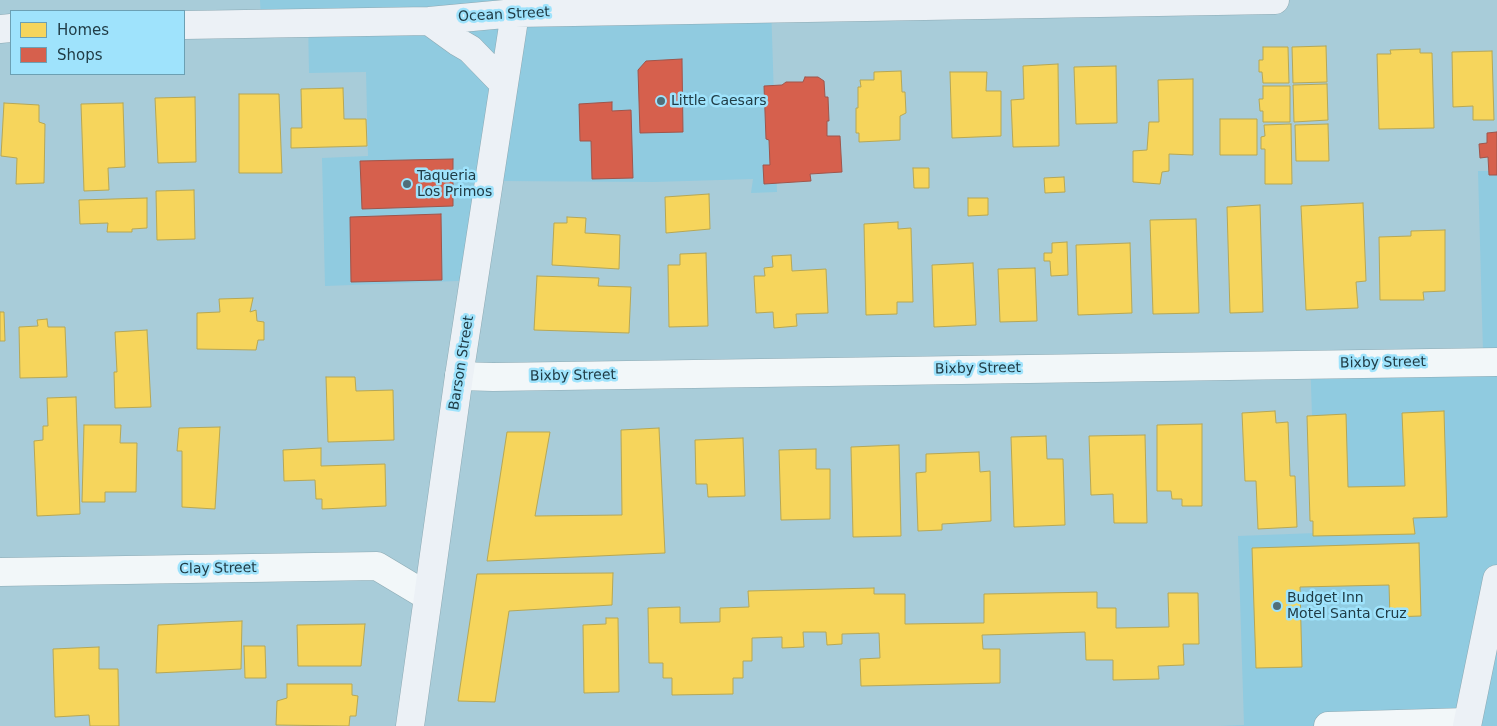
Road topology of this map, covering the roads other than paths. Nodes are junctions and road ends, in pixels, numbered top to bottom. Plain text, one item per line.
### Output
1 (1262, 0) edge
2 (1275, 0) edge
3 (516, 7) edge
4 (429, 21) junction
5 (185, 25) edge
6 (503, 83) junction
7 (1497, 362) edge
8 (459, 376) junction
9 (0, 572) edge
10 (1497, 579) edge
11 (427, 596) junction
12 (1467, 724) edge
13 (410, 726) edge
14 (1328, 726) edge

1 - 2 main road, Ocean Street
1 - 3 main road, Ocean Street
3 - 4 main road, Ocean Street
3 - 6 main road, Barson Street
4 - 5 main road, Ocean Street
4 - 6 main road
6 - 8 main road, Barson Street
7 - 8 street, Bixby Street
8 - 11 main road, Barson Street
9 - 11 street, Clay Street
10 - 12 main road
11 - 13 main road, Barson Street
12 - 14 street

